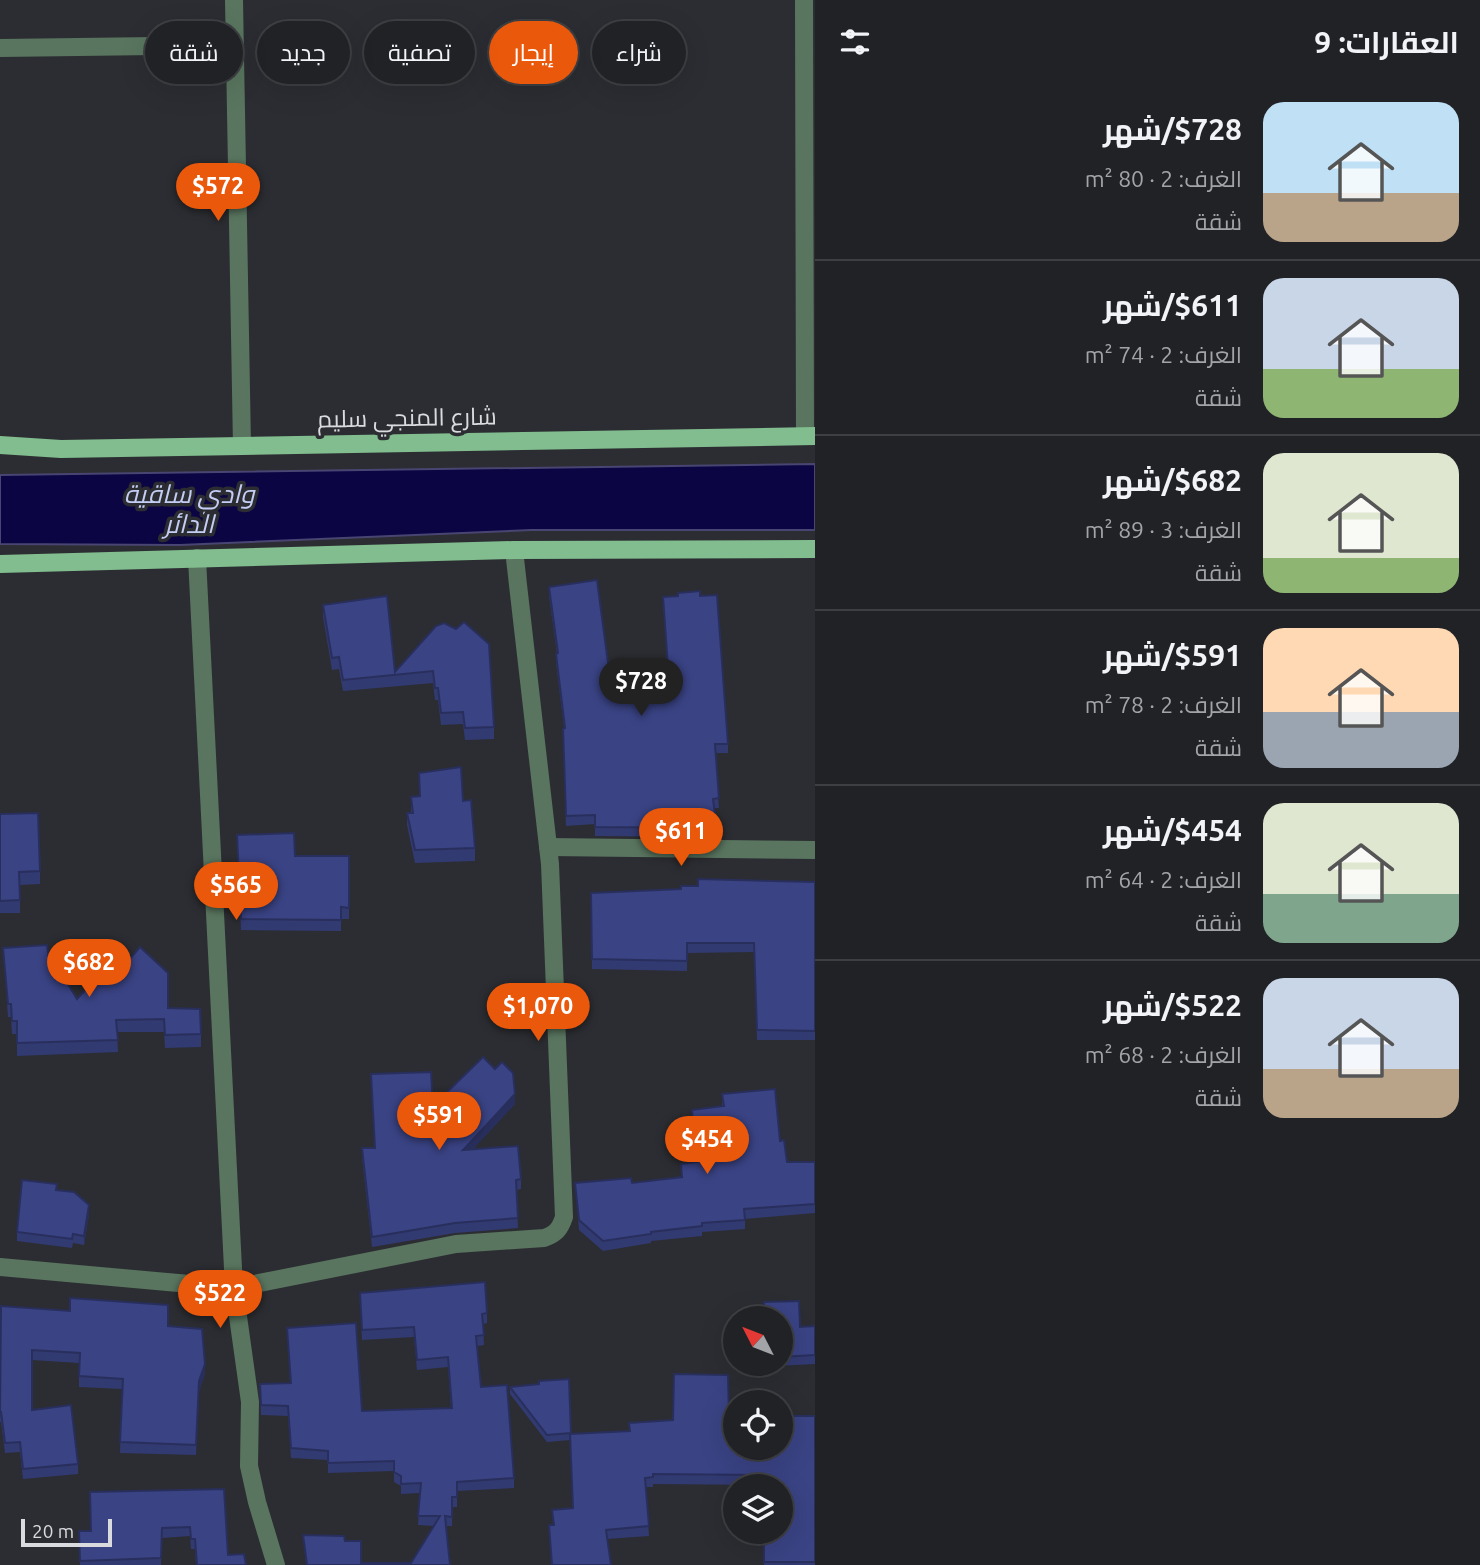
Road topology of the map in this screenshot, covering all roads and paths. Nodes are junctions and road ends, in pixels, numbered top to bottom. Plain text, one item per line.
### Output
1 (234, 0) edge
2 (804, 0) edge
3 (234, 21) edge
4 (145, 46) edge
5 (0, 48) edge
6 (234, 84) edge
7 (810, 436) edge
8 (0, 445) edge
9 (242, 446) junction
10 (815, 549) edge
11 (514, 550) junction
12 (197, 558) junction
13 (0, 564) edge
14 (548, 847) junction
15 (815, 850) edge
16 (0, 1267) edge
17 (234, 1288) junction
18 (276, 1565) edge

1 - 3 street
2 - 7 street
4 - 5 street
6 - 9 street
7 - 9 main road, شارع المنجي سليم
8 - 9 main road, شارع المنجي سليم
10 - 11 main road
11 - 12 main road
11 - 14 street
12 - 13 main road
12 - 17 street
14 - 15 street
14 - 17 street
16 - 17 street
17 - 18 street

